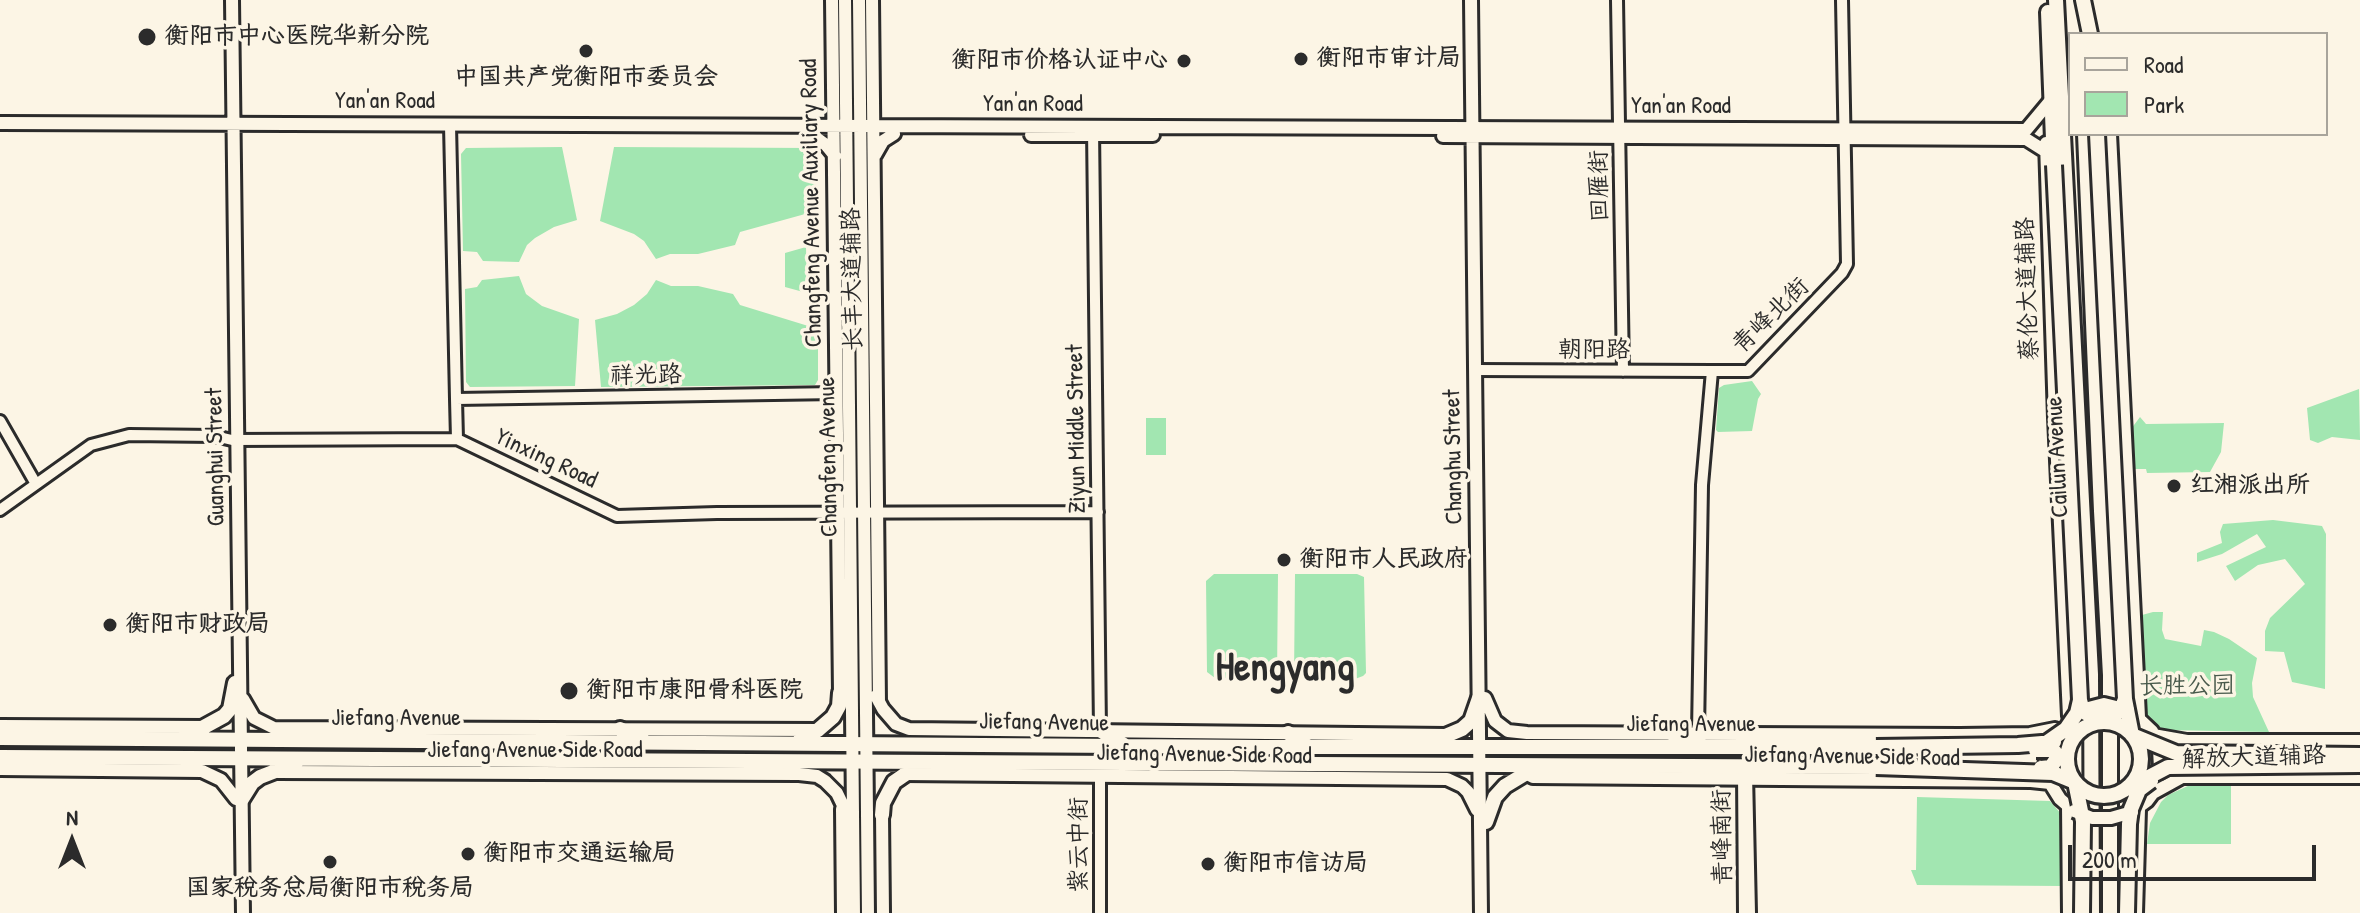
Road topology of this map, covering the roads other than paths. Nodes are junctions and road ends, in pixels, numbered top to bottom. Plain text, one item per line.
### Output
1 (230, 0) edge
2 (832, 0) edge
3 (845, 0) edge
4 (859, 0) edge
5 (872, 0) edge
6 (1474, 0) edge
7 (1617, 0) edge
8 (1842, 0) edge
9 (2048, 0) edge
10 (2056, 0) edge
11 (2081, 0) edge
12 (2080, 32) edge
13 (2089, 32) edge
14 (860, 80) junction
15 (832, 92) junction
16 (2051, 100) junction
17 (874, 106) junction
18 (0, 123) edge
19 (231, 128) junction
20 (450, 129) junction
21 (811, 130) junction
22 (853, 130) junction
23 (894, 130) junction
24 (0, 131) edge
25 (1093, 131) junction
26 (1475, 132) junction
27 (1619, 133) junction
28 (1845, 134) junction
29 (2085, 136) edge
30 (2097, 136) edge
31 (2110, 136) edge
32 (2045, 151) junction
33 (833, 153) junction
34 (874, 158) junction
35 (847, 180) junction
36 (864, 266) junction
37 (849, 360) junction
38 (1478, 370) junction
39 (1623, 371) junction
40 (1712, 371) junction
41 (837, 393) junction
42 (456, 399) junction
43 (850, 417) junction
44 (0, 421) edge
45 (0, 430) edge
46 (457, 439) junction
47 (235, 440) junction
48 (36, 484) junction
49 (0, 510) edge
50 (858, 512) junction
51 (1098, 512) junction
52 (852, 589) junction
53 (878, 600) junction
54 (865, 624) junction
55 (840, 641) junction
56 (879, 651) junction
57 (866, 674) junction
58 (238, 689) junction
59 (840, 693) joint
60 (1482, 698) junction
61 (879, 702) junction
62 (2075, 709) junction
63 (2132, 709) junction
64 (0, 726) edge
65 (205, 727) junction
66 (620, 729) junction
67 (2055, 729) junction
68 (2083, 729) junction
69 (818, 730) junction
70 (1100, 730) junction
71 (1285, 733) junction
72 (1671, 733) joint
73 (1449, 735) junction
74 (2132, 735) junction
75 (2153, 735) junction
76 (0, 738) edge
77 (179, 740) junction
78 (1698, 740) junction
79 (238, 741) junction
80 (2360, 741) edge
81 (647, 742) junction
82 (797, 743) junction
83 (860, 743) junction
84 (2046, 743) junction
85 (1124, 746) junction
86 (1968, 746) junction
87 (1262, 747) junction
88 (1310, 747) junction
89 (1421, 747) junction
90 (1482, 747) junction
91 (2161, 749) junction
92 (2360, 755) edge
93 (0, 757) edge
94 (239, 759) junction
95 (307, 759) junction
96 (860, 761) junction
97 (925, 761) junction
98 (1311, 763) junction
99 (1482, 763) junction
100 (2360, 765) edge
101 (2181, 766) junction
102 (622, 767) junction
103 (1519, 768) junction
104 (0, 769) edge
105 (1100, 769) junction
106 (1969, 769) junction
107 (271, 772) junction
108 (2035, 772) junction
109 (1745, 773) junction
110 (904, 774) junction
111 (2360, 777) edge
112 (1324, 778) junction
113 (2075, 782) junction
114 (2050, 783) junction
115 (2126, 789) junction
116 (2153, 793) junction
117 (239, 799) junction
118 (842, 802) junction
119 (2077, 811) junction
120 (882, 815) joint
121 (2133, 815) junction
122 (1483, 821) junction
123 (853, 828) junction
124 (240, 913) edge
125 (843, 913) edge
126 (854, 913) edge
127 (868, 913) edge
128 (883, 913) edge
129 (1100, 913) edge
130 (1484, 913) edge
131 (1747, 913) edge
132 (2069, 913) edge
133 (2082, 913) edge
134 (2092, 913) edge
135 (2110, 913) edge
136 (2127, 913) edge
137 (2136, 913) edge

1 - 19 main road, Guanghui Street
2 - 15 main road, Changfeng Avenue Auxiliary Road
3 - 22 main road, Changfeng Avenue
4 - 14 main road, Changfeng Avenue
5 - 17 main road, 长丰大道辅路
6 - 26 main road, Changhu Street
7 - 27 street, 回雁街
8 - 28 street, 青峰北街
9 - 16 highway
10 - 134 highway, Cailun Avenue
11 - 12 highway
11 - 13 highway
14 - 17 main road
14 - 22 main road, Changfeng Avenue
15 - 21 main road
15 - 22 main road, Changfeng Avenue Auxiliary Road
16 - 28 main road, Yan'an Road
16 - 32 main road, 蔡伦大道辅路
16 - 62 highway, bridge
17 - 22 main road, 长丰大道辅路
17 - 23 main road
18 - 19 main road, Yan'an Road
19 - 20 main road, Yan'an Road
19 - 24 main road, Yan'an Road
19 - 47 main road, Guanghui Street
20 - 21 main road, Yan'an Road
20 - 42 street
21 - 22 main road, Yan'an Road
21 - 33 main road
22 - 23 main road, Yan'an Road
22 - 33 main road, Changfeng Avenue Auxiliary Road
22 - 34 main road, 长丰大道辅路
22 - 35 main road, Changfeng Avenue
22 - 36 main road, Changfeng Avenue
23 - 25 main road, Yan'an Road
23 - 34 main road
25 - 26 main road, Yan'an Road
25 - 51 street, Ziyun Middle Street
26 - 27 main road, Yan'an Road
26 - 38 main road, Changhu Street
27 - 28 main road, Yan'an Road
27 - 39 street, 回雁街
28 - 32 main road, Yan'an Road
28 - 40 street, 青峰北街
29 - 135 highway, Cailun Avenue
30 - 63 highway, bridge
31 - 63 main road
32 - 62 main road, 蔡伦大道辅路
33 - 35 main road
33 - 41 main road, Changfeng Avenue Auxiliary Road
34 - 36 main road, 长丰大道辅路
35 - 36 main road, Changfeng Avenue
36 - 37 main road, Changfeng Avenue
36 - 50 main road, 长丰大道辅路
36 - 50 main road, Changfeng Avenue
37 - 41 main road
37 - 43 main road, Changfeng Avenue
38 - 39 street, 朝阳路
38 - 60 main road, Changhu Street
39 - 40 street, 朝阳路
40 - 78 street, 青峰北街
41 - 42 street, 祥光路
41 - 43 main road
41 - 50 main road, Changfeng Avenue Auxiliary Road
42 - 46 street
43 - 50 main road, Changfeng Avenue
44 - 48 street
45 - 48 street
46 - 47 street, Yinxing Road
46 - 50 street, Yinxing Road
47 - 48 street, Yinxing Road
47 - 58 main road, Guanghui Street
48 - 49 street, Yinxing Road
50 - 51 street, Yinxing Road
50 - 52 main road, Changfeng Avenue
50 - 53 main road, 长丰大道辅路
50 - 54 main road, Changfeng Avenue
50 - 55 main road, Changfeng Avenue Auxiliary Road
51 - 70 street, Ziyun Middle Street
52 - 55 main road
52 - 83 main road, Changfeng Avenue
53 - 54 main road
53 - 56 main road, 长丰大道辅路
54 - 56 main road
54 - 57 main road, Changfeng Avenue
55 - 59 main road, Changfeng Avenue Auxiliary Road
56 - 61 main road, 长丰大道辅路
57 - 61 main road
57 - 83 main road, Changfeng Avenue
58 - 65 highway
58 - 66 main road, Jiefang Avenue Side Road
58 - 79 main road, Guanghui Street
59 - 69 highway
60 - 72 main road
60 - 73 highway
60 - 90 main road, Changhu Street
61 - 70 main road, Jiefang Avenue Side Road
62 - 63 highway, bridge
62 - 67 main road
62 - 84 highway, bridge
63 - 74 highway, bridge
63 - 75 main road
63 - 91 highway, bridge
64 - 65 main road
65 - 77 highway
66 - 69 main road, Jiefang Avenue Side Road
66 - 81 highway
67 - 78 main road, Jiefang Avenue Side Road
67 - 114 main road
68 - 74 highway, bridge
68 - 84 highway, Jiefang Avenue, bridge
68 - 113 highway, bridge
69 - 82 highway
70 - 71 main road, Jiefang Avenue Side Road
70 - 85 highway
71 - 73 main road, Jiefang Avenue Side Road
71 - 87 highway
71 - 88 highway
72 - 78 highway
73 - 89 highway
74 - 91 highway, bridge
74 - 115 highway, bridge
75 - 80 main road, 解放大道辅路
75 - 116 main road
76 - 77 highway, Jiefang Avenue
77 - 79 highway, Jiefang Avenue
78 - 86 highway, Jiefang Avenue, bridge
78 - 90 highway, Jiefang Avenue
79 - 81 highway, Jiefang Avenue
79 - 94 main road, Guanghui Street
81 - 82 highway, Jiefang Avenue
82 - 83 highway, Jiefang Avenue
83 - 85 highway, Jiefang Avenue
83 - 96 main road, Changfeng Avenue
84 - 86 highway, Jiefang Avenue, bridge
85 - 87 highway, Jiefang Avenue
86 - 106 highway, bridge
87 - 88 highway, Jiefang Avenue
88 - 89 highway, Jiefang Avenue
89 - 90 highway, Jiefang Avenue
90 - 99 main road, Changhu Street
91 - 92 highway, bridge
93 - 94 highway, Jiefang Avenue
94 - 95 highway, Jiefang Avenue
94 - 117 main road, Guanghui Street
95 - 102 highway, Jiefang Avenue
95 - 107 highway
96 - 97 highway, Jiefang Avenue
96 - 102 highway, Jiefang Avenue
96 - 123 main road, Changfeng Avenue
96 - 127 main road, Changfeng Avenue
97 - 105 highway, Jiefang Avenue
97 - 110 highway
98 - 99 highway, Jiefang Avenue
98 - 105 highway, Jiefang Avenue
98 - 112 main road
99 - 103 highway, Jiefang Avenue
99 - 122 main road, Changhu Street
100 - 101 highway, bridge
101 - 115 highway, bridge
101 - 121 highway, bridge
102 - 107 main road, Jiefang Avenue Side Road
102 - 118 main road, Jiefang Avenue Side Road
103 - 109 highway, Jiefang Avenue
103 - 109 main road, Jiefang Avenue Side Road
103 - 122 highway
104 - 117 main road
105 - 110 main road, Jiefang Avenue Side Road
105 - 112 main road, Jiefang Avenue Side Road
105 - 129 street, 紫云中街
106 - 108 highway, Jiefang Avenue, bridge
106 - 109 highway, Jiefang Avenue, bridge
107 - 117 highway
108 - 113 highway, Jiefang Avenue, bridge
108 - 119 highway, bridge
109 - 114 main road, Jiefang Avenue Side Road
109 - 131 street, 青峰南街
110 - 120 highway
111 - 116 main road, 解放大道辅路
112 - 122 main road, Jiefang Avenue Side Road
113 - 115 highway, bridge
113 - 119 highway, bridge
114 - 119 main road
116 - 121 main road
117 - 124 main road, Guanghui Street
118 - 123 main road
118 - 125 main road
119 - 121 highway, bridge
119 - 132 main road
119 - 133 highway, bridge
120 - 128 main road
121 - 136 highway, bridge
121 - 137 main road
122 - 130 main road, Changhu Street
123 - 126 main road, Changfeng Avenue

